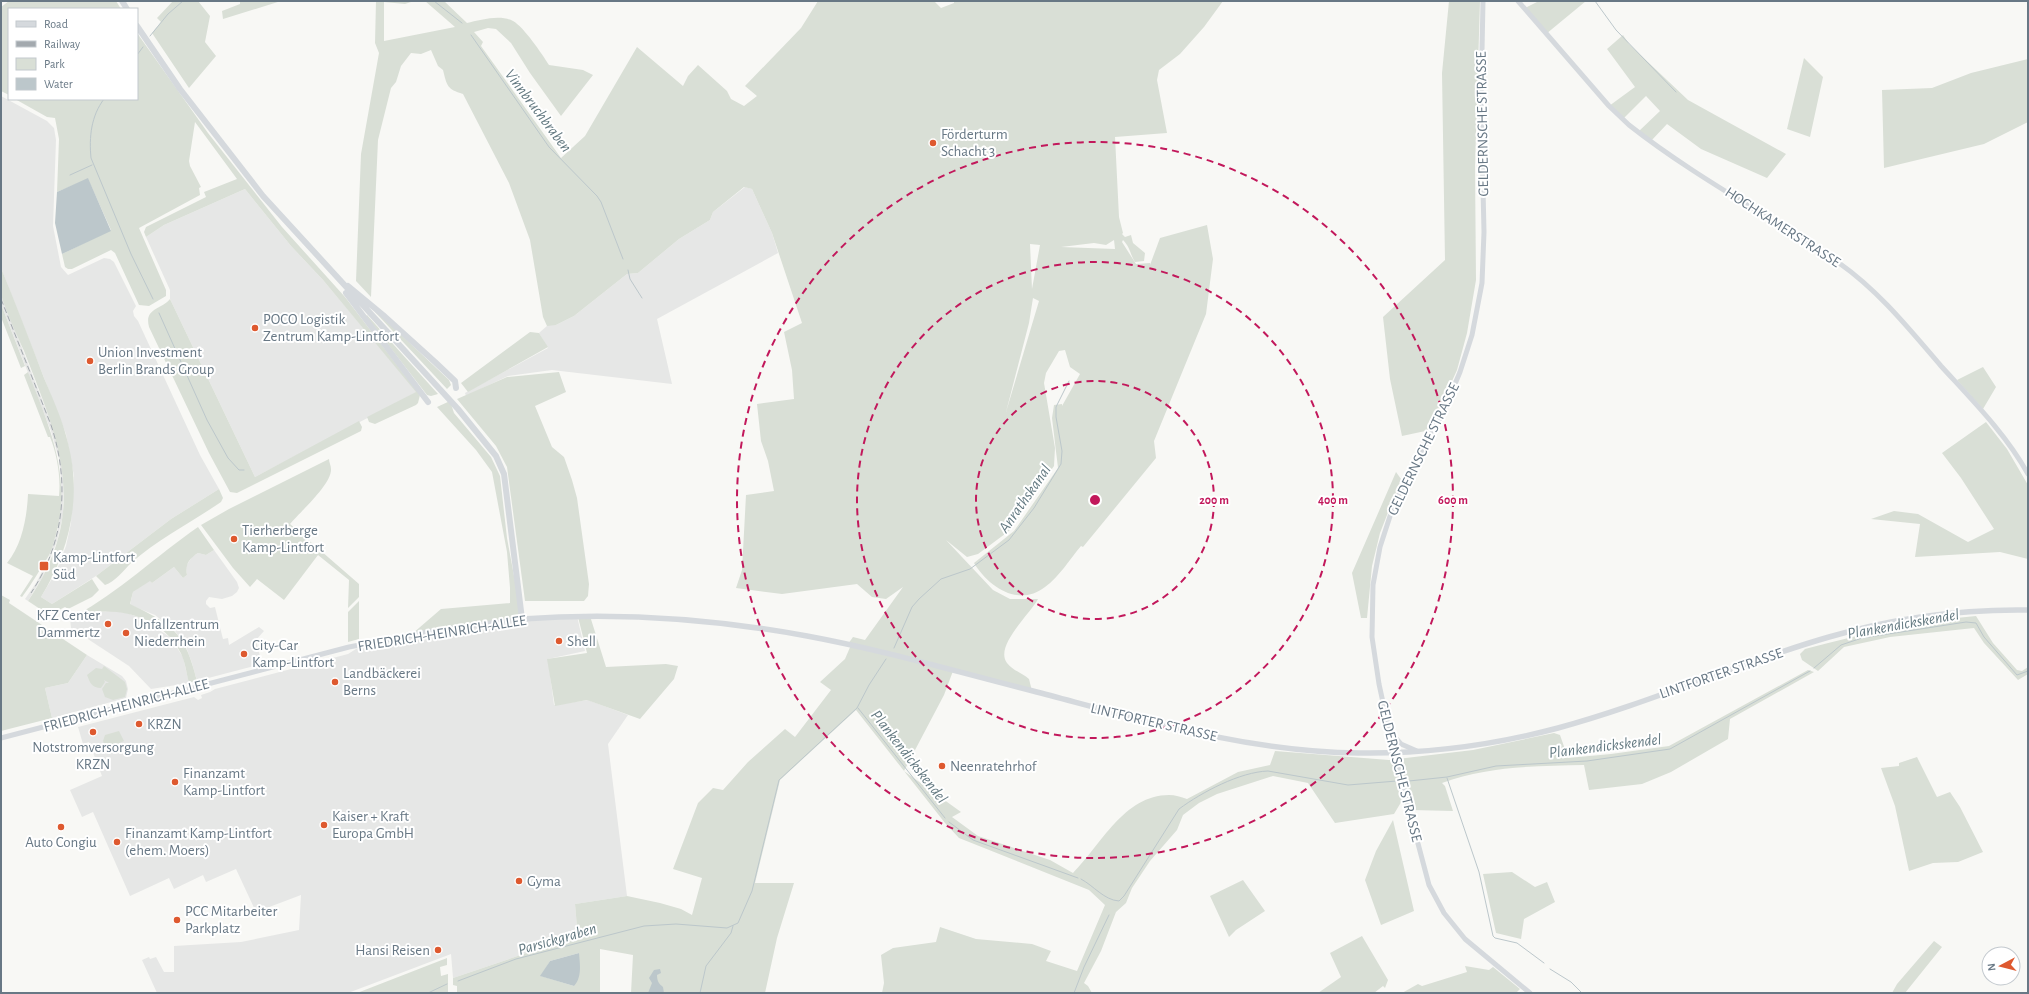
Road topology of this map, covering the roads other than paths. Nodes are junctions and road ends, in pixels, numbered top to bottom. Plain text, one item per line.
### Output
1 (1483, 1) edge
2 (1486, 1) edge
3 (1518, 1) edge
4 (1482, 10) junction
5 (138, 28) edge
6 (336, 278) junction
7 (456, 388) dead end
8 (428, 402) dead end
9 (2028, 474) edge
10 (2028, 610) edge
11 (522, 619) junction
12 (893, 656) joint
13 (1390, 731) junction
14 (1, 738) edge
15 (1417, 751) junction
16 (1394, 753) junction
17 (1530, 993) edge

1 - 4 main road, GELDERNSCHE STRASSE
2 - 4 main road
3 - 9 main road, HOCHKAMERSTRASSE
4 - 13 main road, GELDERNSCHE STRASSE
5 - 6 highway
6 - 7 highway
6 - 8 highway
6 - 11 highway
10 - 15 main road, LINTFORTER STRASSE
11 - 12 main road, FRIEDRICH-HEINRICH-ALLEE
11 - 14 main road, FRIEDRICH-HEINRICH-ALLEE
12 - 16 main road, LINTFORTER STRASSE
13 - 15 main road
13 - 16 main road, GELDERNSCHE STRASSE
15 - 16 main road, LINTFORTER STRASSE
16 - 17 main road, GELDERNSCHE STRASSE

